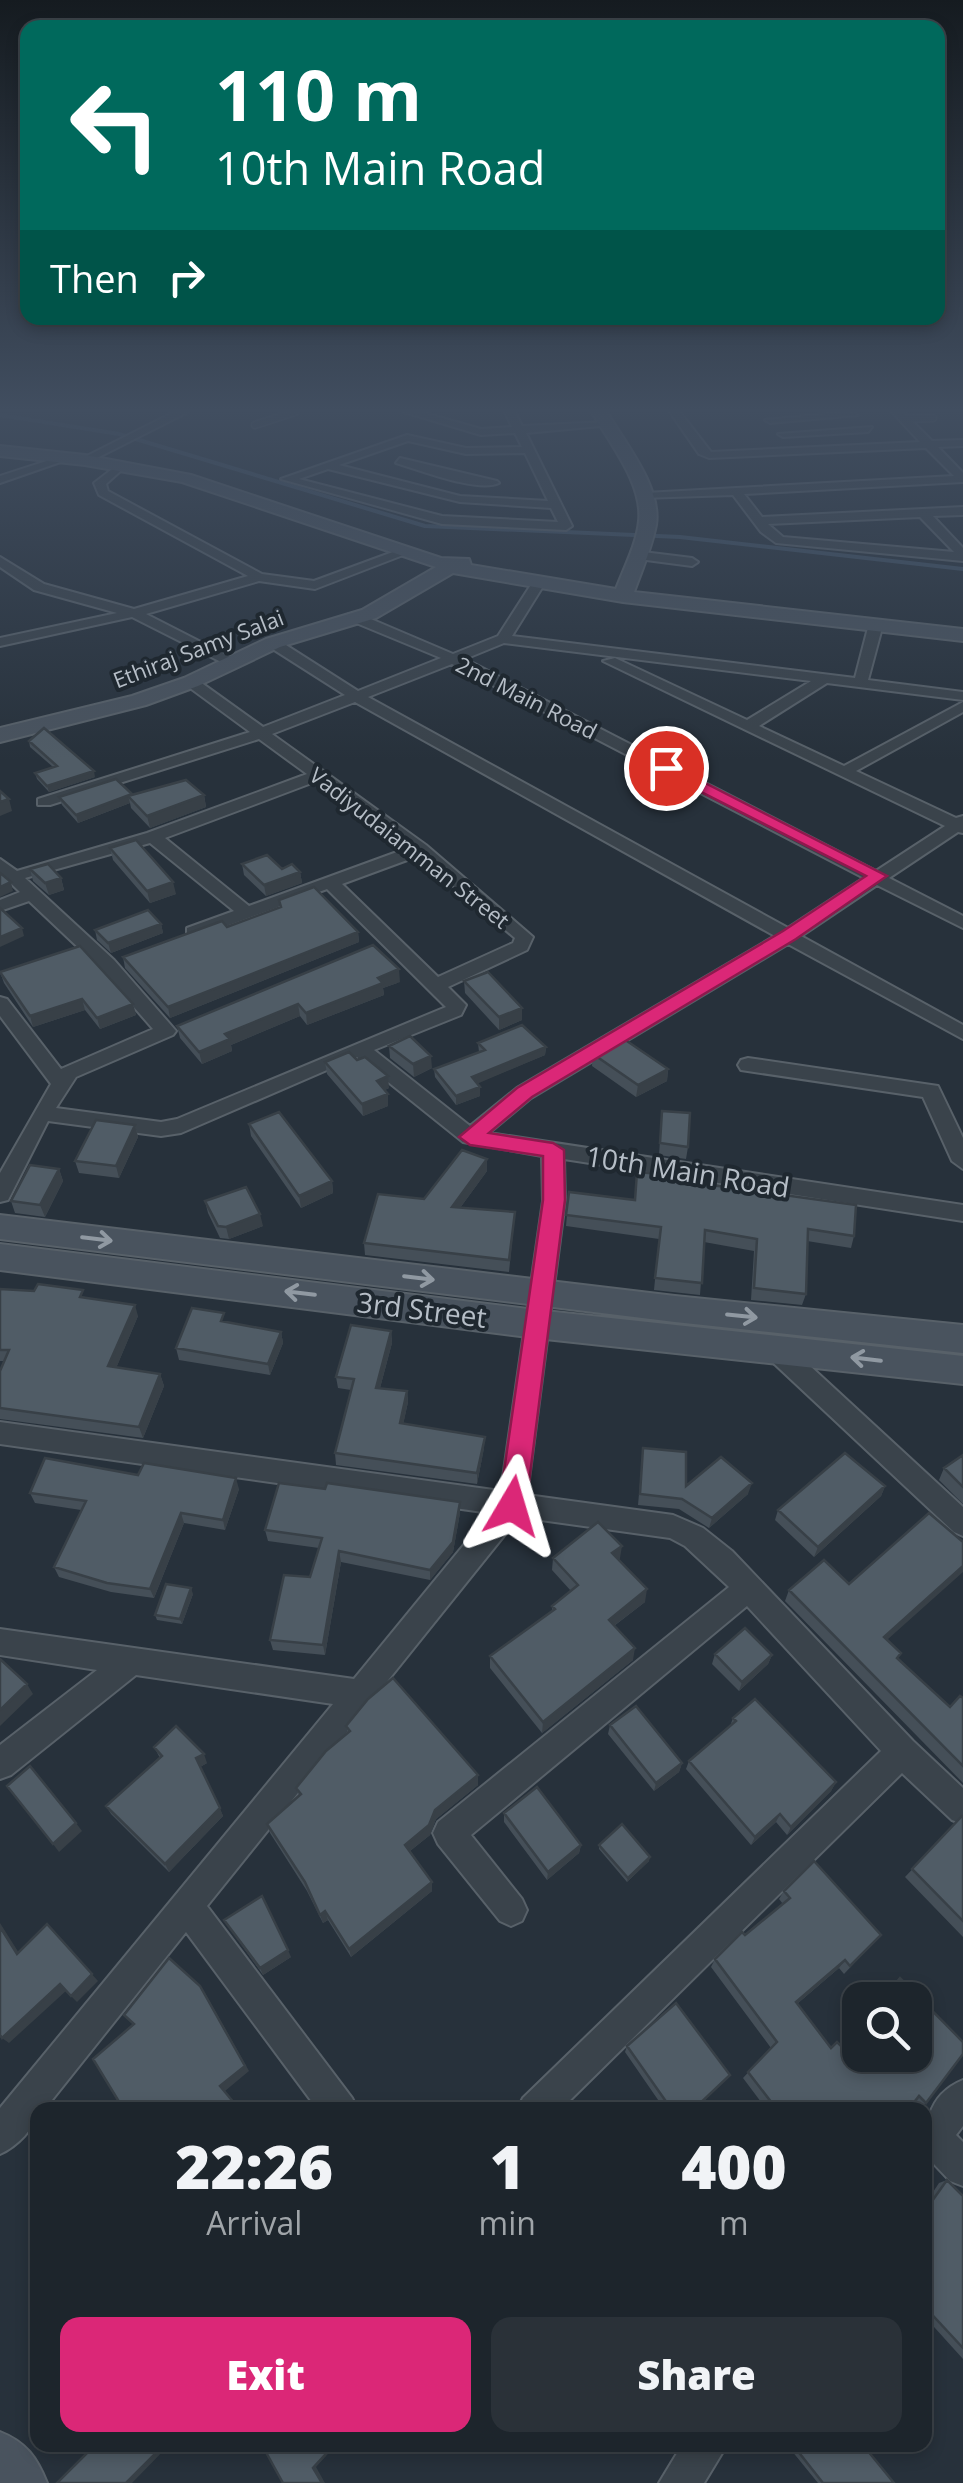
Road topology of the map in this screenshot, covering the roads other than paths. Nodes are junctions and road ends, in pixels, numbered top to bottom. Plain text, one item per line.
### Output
1 (171, 528) edge
2 (333, 528) edge
3 (642, 528) edge
4 (768, 528) edge
5 (841, 528) edge
6 (937, 528) edge
7 (897, 540) dead end
8 (641, 541) junction
9 (852, 547) junction
10 (405, 552) junction
11 (906, 552) junction
12 (963, 556) edge
13 (0, 561) edge
14 (692, 562) dead end
15 (445, 565) junction
16 (259, 577) junction
17 (539, 583) junction
18 (625, 592) junction
19 (134, 613) junction
20 (354, 617) junction
21 (876, 624) junction
22 (963, 627) edge
23 (963, 635) edge
24 (503, 639) junction
25 (0, 642) edge
26 (272, 644) junction
27 (589, 651) junction
28 (454, 659) junction
29 (232, 664) junction
30 (823, 680) junction
31 (191, 682) junction
32 (860, 685) junction
33 (356, 696) junction
34 (963, 696) edge
35 (963, 706) edge
36 (749, 725) junction
37 (262, 733) junction
38 (0, 735) edge
39 (847, 770) junction
40 (320, 775) junction
41 (44, 802) dead end
42 (961, 824) edge
43 (153, 836) junction
44 (420, 849) junction
45 (8, 870) edge
46 (878, 876) junction
47 (330, 882) junction
48 (32, 894) junction
49 (0, 906) edge
50 (247, 913) junction
51 (963, 923) edge
52 (790, 935) junction
53 (177, 938) edge
54 (438, 984) junction
55 (0, 1003) edge
56 (963, 1033) edge
57 (360, 1048) junction
58 (748, 1065) dead end
59 (61, 1084) junction
60 (42, 1113) junction
61 (470, 1137) junction
62 (553, 1150) junction
63 (963, 1160) edge
64 (0, 1194) edge
65 (963, 1213) edge
66 (0, 1226) edge
67 (0, 1257) edge
68 (538, 1308) junction
69 (963, 1339) edge
70 (774, 1348) junction
71 (963, 1370) edge
72 (0, 1432) edge
73 (512, 1506) junction
74 (963, 1524) edge
75 (749, 1588) junction
76 (0, 1642) edge
77 (130, 1662) junction
78 (363, 1694) junction
79 (902, 1752) junction
80 (0, 1764) edge
81 (963, 1809) edge
82 (188, 1907) junction
83 (511, 1910) dead end
84 (963, 2097) edge
85 (334, 2102) edge
86 (544, 2102) edge
87 (0, 2136) edge
88 (932, 2139) edge
89 (932, 2145) edge
90 (963, 2168) edge
91 (702, 2452) edge
92 (0, 2461) edge
93 (18, 2483) edge
94 (679, 2483) edge

1 - 16 street
2 - 10 street
3 - 8 street
4 - 9 street
5 - 9 street
6 - 12 street
7 - 11 street
8 - 14 street
8 - 18 street
9 - 11 street
10 - 15 street
10 - 16 street
11 - 12 street
13 - 19 street
15 - 17 street
15 - 18 street
15 - 20 street, Ethiraj Samy Salai
16 - 19 street
17 - 18 street
17 - 24 street
18 - 21 street
18 - 22 street
19 - 25 street
19 - 29 street
20 - 26 street, Ethiraj Samy Salai
20 - 28 street, 2nd Main Road
21 - 23 street
21 - 32 street
24 - 27 street
24 - 28 street
26 - 29 street, Ethiraj Samy Salai
26 - 33 street
27 - 30 street
27 - 36 street
28 - 33 street
28 - 46 street, 2nd Main Road
29 - 31 street, Ethiraj Samy Salai
30 - 32 street
30 - 36 street
31 - 37 street, Vadiyudaiamman Street
31 - 38 street, Ethiraj Samy Salai
32 - 34 street
33 - 37 street
33 - 52 street
35 - 39 street
36 - 39 street
37 - 40 street, Vadiyudaiamman Street
37 - 41 street
39 - 42 street
40 - 43 street
40 - 44 street, Vadiyudaiamman Street
42 - 46 street
43 - 45 street
43 - 50 street
44 - 47 street
44 - 54 street, Vadiyudaiamman Street
45 - 48 street
46 - 51 street, 2nd Main Road
46 - 52 street
47 - 50 street
47 - 54 street
48 - 49 street
48 - 59 street
50 - 53 street
52 - 56 street
52 - 61 street
54 - 57 street
55 - 59 street
57 - 60 street
57 - 61 street
58 - 63 street
59 - 60 street
60 - 64 street
61 - 62 street, 10th Main Road
62 - 65 street, 10th Main Road
62 - 68 street
66 -> 68 street, 3rd Street
68 -> 67 street, 3rd Street
68 -> 69 street, 3rd Street
68 - 70 street, 3rd Street
68 - 73 street
71 -> 70 street, 3rd Street
70 - 74 street
72 - 73 street
73 - 75 street
73 - 78 street
75 - 79 street
75 - 83 street
76 - 77 street
77 - 78 street
77 - 80 street
78 - 82 street
79 - 81 street
79 - 86 street
82 - 85 street
82 - 87 street
84 - 88 street
89 - 90 street
91 - 94 street
92 - 93 street

